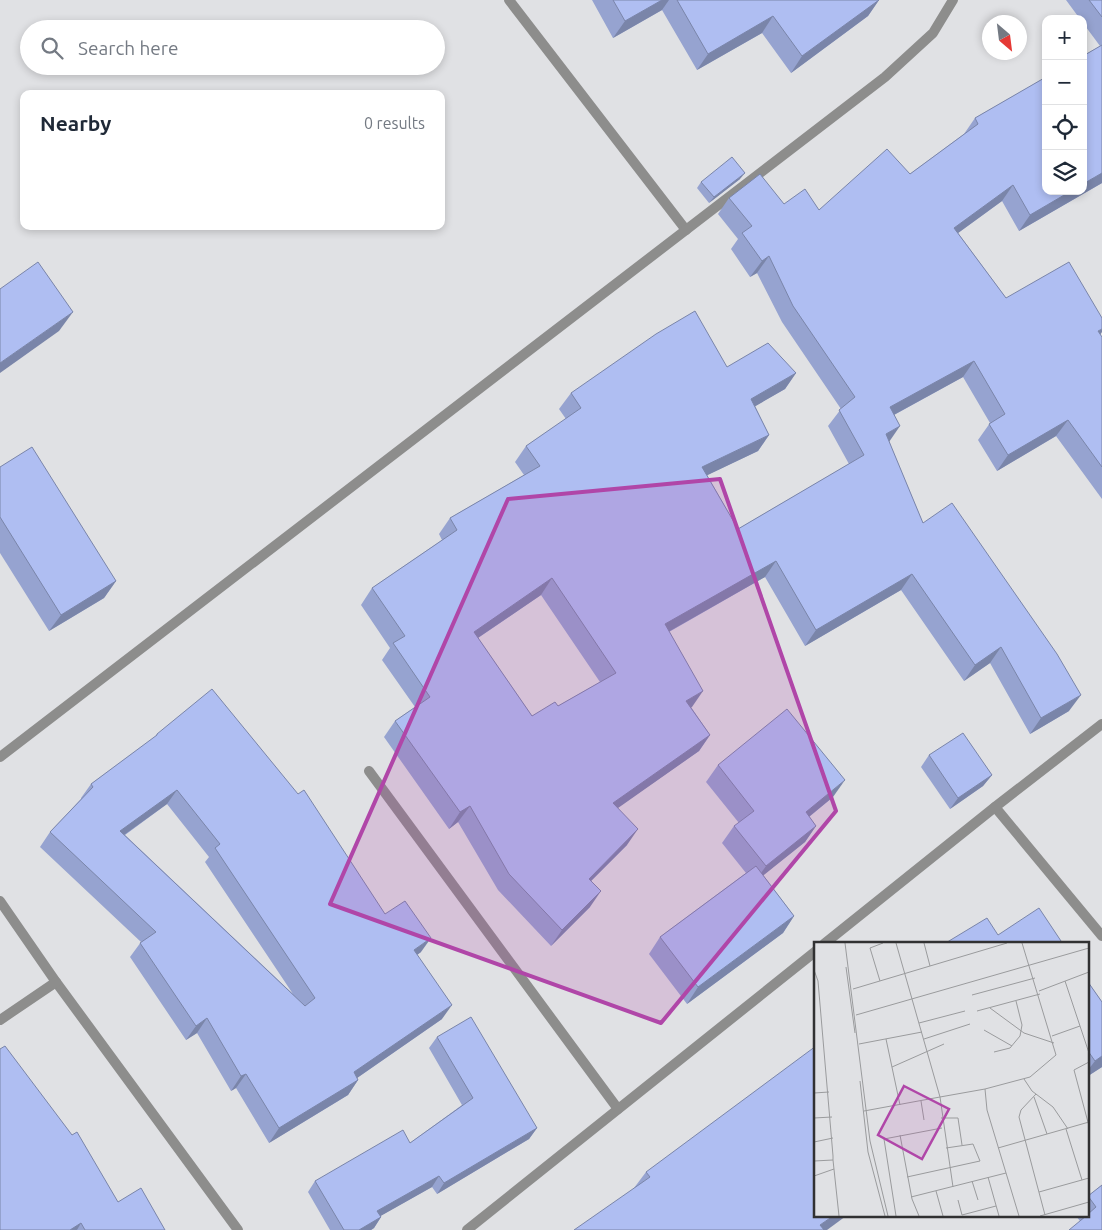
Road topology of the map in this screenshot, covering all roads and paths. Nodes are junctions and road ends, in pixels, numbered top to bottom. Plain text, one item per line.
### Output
1 (509, 0) edge
2 (954, 0) edge
3 (686, 230) junction
4 (1102, 724) edge
5 (0, 757) edge
6 (368, 771) dead end
7 (995, 807) junction
8 (0, 901) edge
9 (1102, 936) edge
10 (826, 942) edge
11 (814, 953) edge
12 (56, 982) junction
13 (0, 1020) edge
14 (618, 1109) junction
15 (238, 1230) edge
16 (467, 1230) edge

1 - 3 street
2 - 3 street
3 - 5 street
4 - 7 street
6 - 14 street
7 - 9 street
7 - 10 street
8 - 12 street
11 - 14 street
12 - 13 street
12 - 15 street
14 - 16 street

